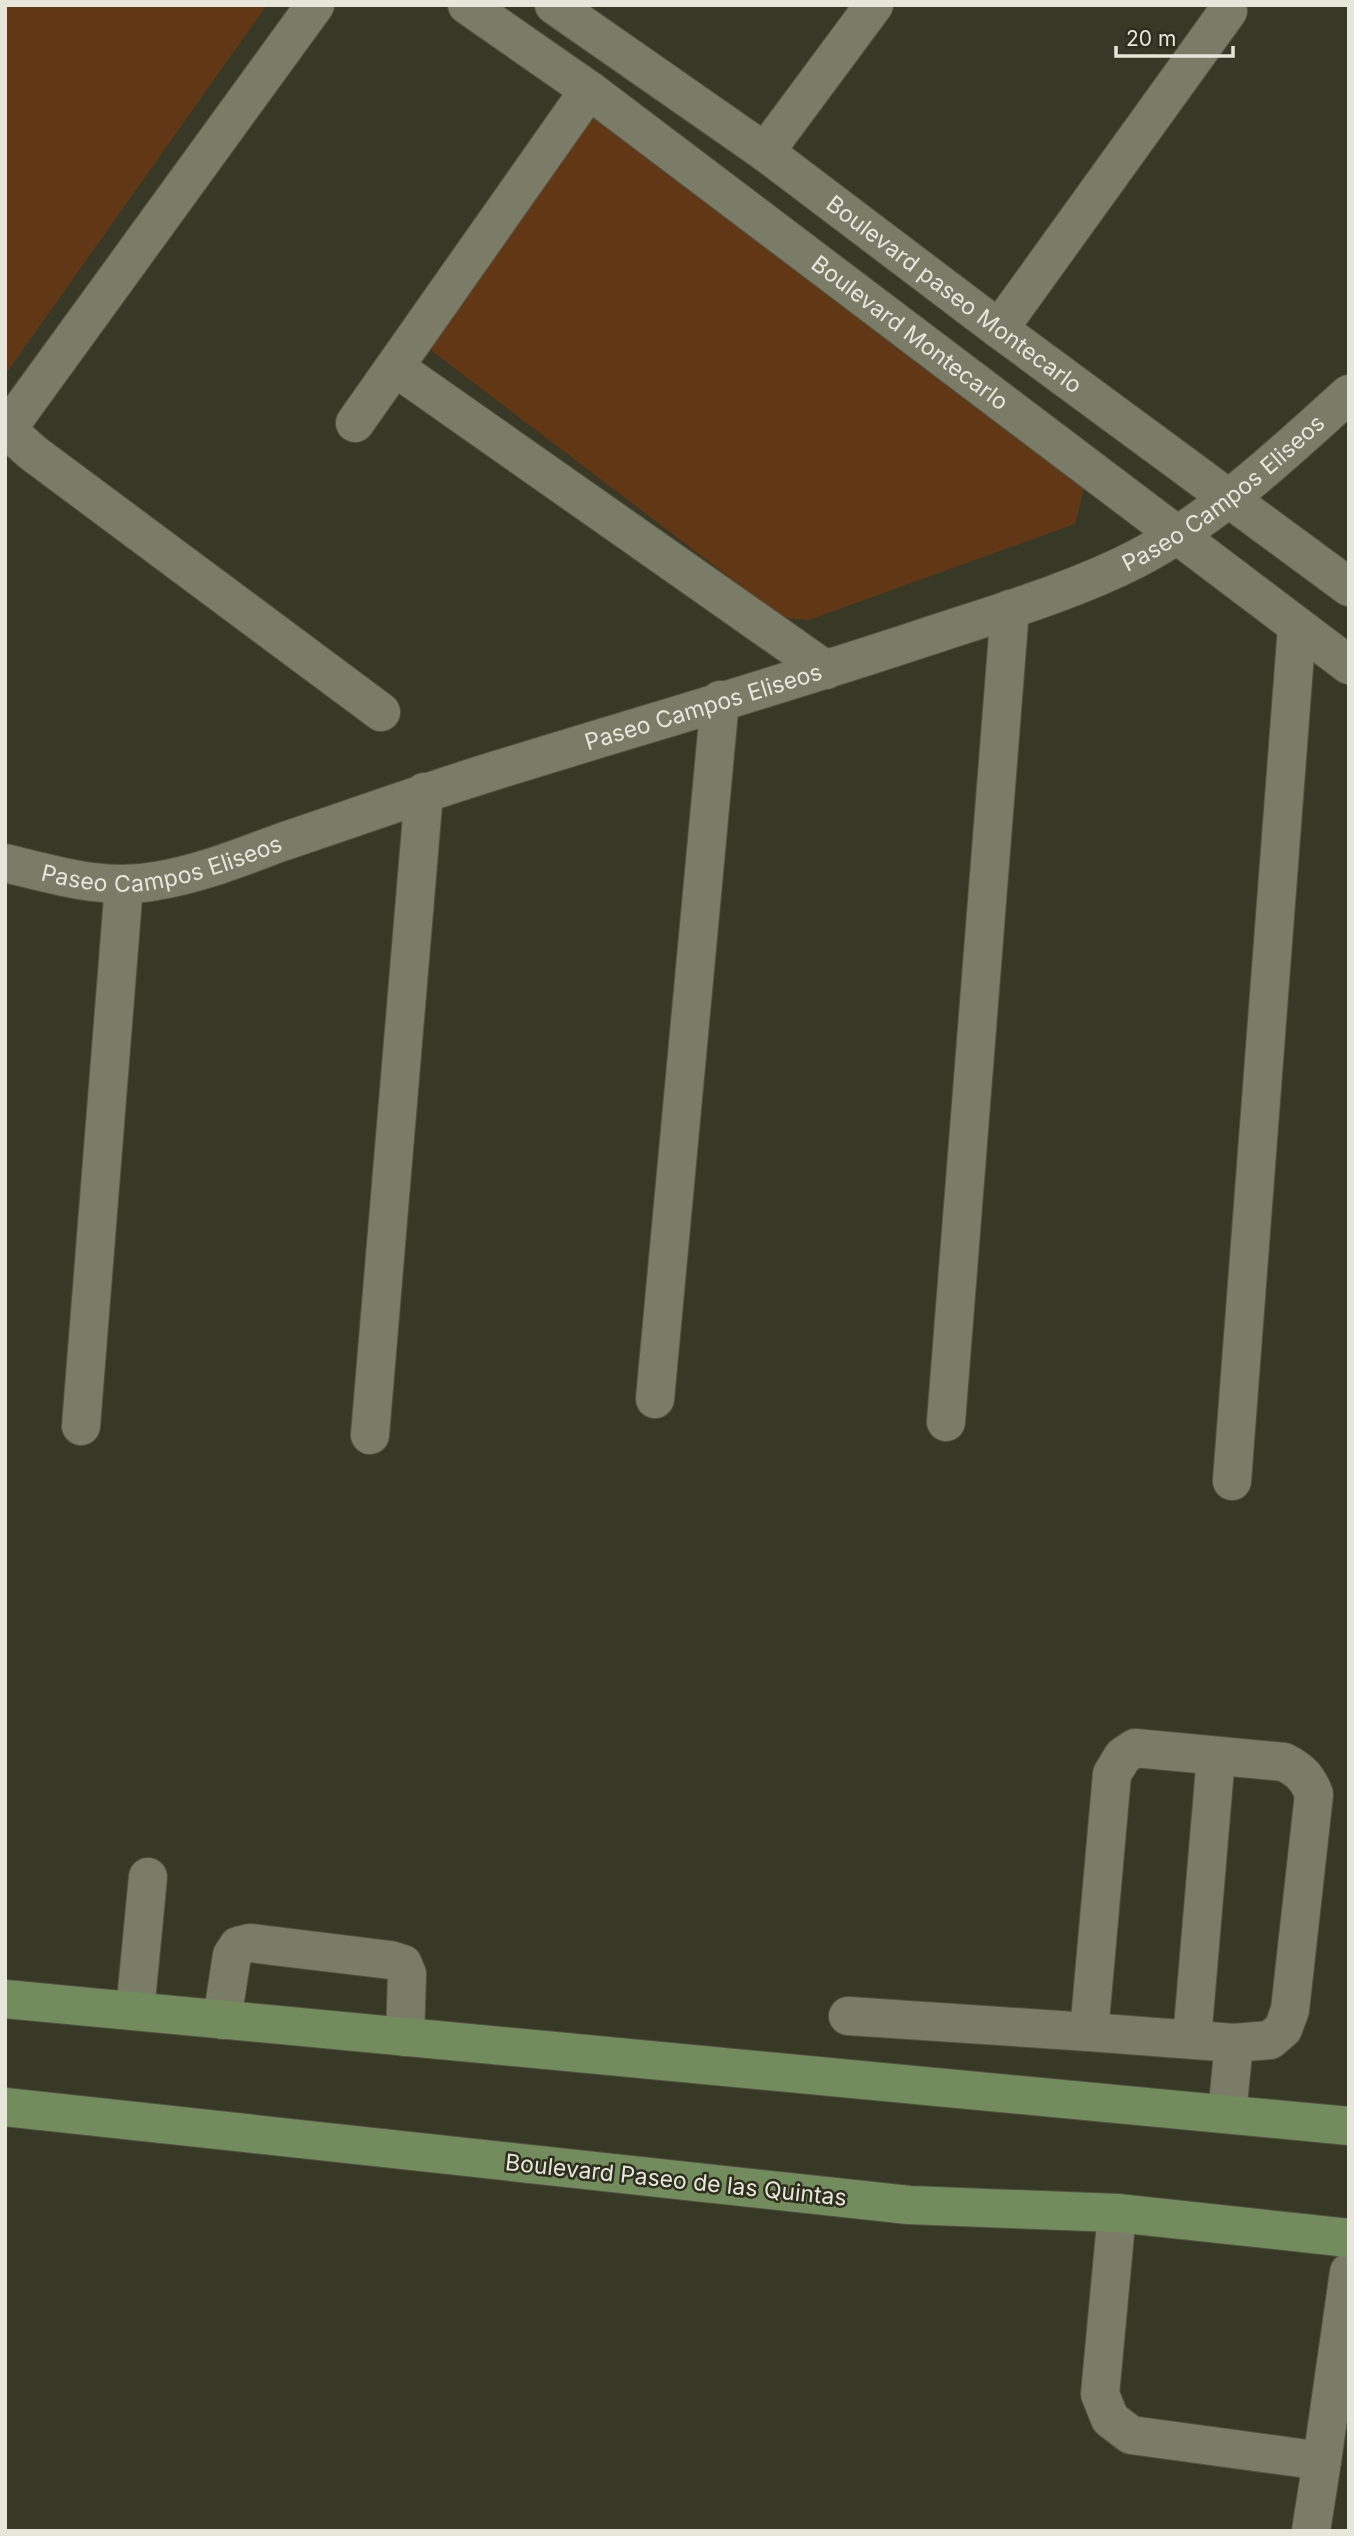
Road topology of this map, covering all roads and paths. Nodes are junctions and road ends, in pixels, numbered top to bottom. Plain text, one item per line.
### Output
1 (316, 5) edge
2 (467, 5) edge
3 (554, 5) edge
4 (874, 5) edge
5 (1228, 10) dead end
6 (589, 90) junction
7 (765, 152) junction
8 (999, 329) junction
9 (396, 368) junction
10 (1349, 394) edge
11 (355, 424) dead end
12 (6, 430) edge
13 (1231, 499) junction
14 (1177, 534) junction
15 (1349, 587) edge
16 (1010, 609) junction
17 (1297, 627) junction
18 (1349, 665) edge
19 (827, 670) junction
20 (720, 700) junction
21 (381, 712) dead end
22 (424, 792) junction
23 (5, 863) edge
24 (124, 885) junction
25 (655, 1399) dead end
26 (946, 1422) dead end
27 (81, 1426) dead end
28 (370, 1435) dead end
29 (1232, 1481) dead end
30 (1216, 1756) junction
31 (148, 1877) dead end
32 (5, 1999) edge
33 (135, 2011) junction
34 (848, 2017) dead end
35 (222, 2020) junction
36 (1089, 2032) junction
37 (405, 2037) junction
38 (1192, 2039) junction
39 (1234, 2043) junction
40 (5, 2107) edge
41 (1227, 2114) junction
42 (1349, 2126) edge
43 (1117, 2213) junction
44 (1349, 2238) edge
45 (1349, 2272) edge
46 (1322, 2461) junction
47 (1311, 2531) edge

1 - 12 street
2 - 6 street, Boulevard Montecarlo
3 - 7 street, Boulevard paseo Montecarlo
4 - 7 street
5 - 8 street
6 - 9 street
6 - 14 street, Boulevard Montecarlo
7 - 8 street, Boulevard paseo Montecarlo
8 - 13 street, Boulevard paseo Montecarlo
9 - 11 street
9 - 19 street
10 - 13 street, Paseo Campos Eliseos
12 - 21 street
13 - 14 street, Paseo Campos Eliseos
13 - 15 street, Boulevard paseo Montecarlo
14 - 16 street, Paseo Campos Eliseos
14 - 17 street, Boulevard Montecarlo
16 - 19 street, Paseo Campos Eliseos
16 - 26 street
17 - 18 street, Boulevard Montecarlo
17 - 29 street
19 - 20 street, Paseo Campos Eliseos
20 - 22 street, Paseo Campos Eliseos
20 - 25 street
22 - 24 street, Paseo Campos Eliseos
22 - 28 street
23 - 24 street, Paseo Campos Eliseos
24 - 27 street
30 - 36 street
30 - 38 street
30 - 39 street
31 - 33 street
32 - 33 main road
33 - 35 main road
34 - 36 street
35 - 37 main road
35 - 37 street
36 - 38 street
37 - 41 main road
38 - 39 street
39 - 41 street
40 - 43 main road, Boulevard Paseo de las Quintas
41 - 42 main road
43 - 44 main road, Boulevard Paseo de las Quintas
43 - 46 street
45 - 46 street
46 - 47 street

